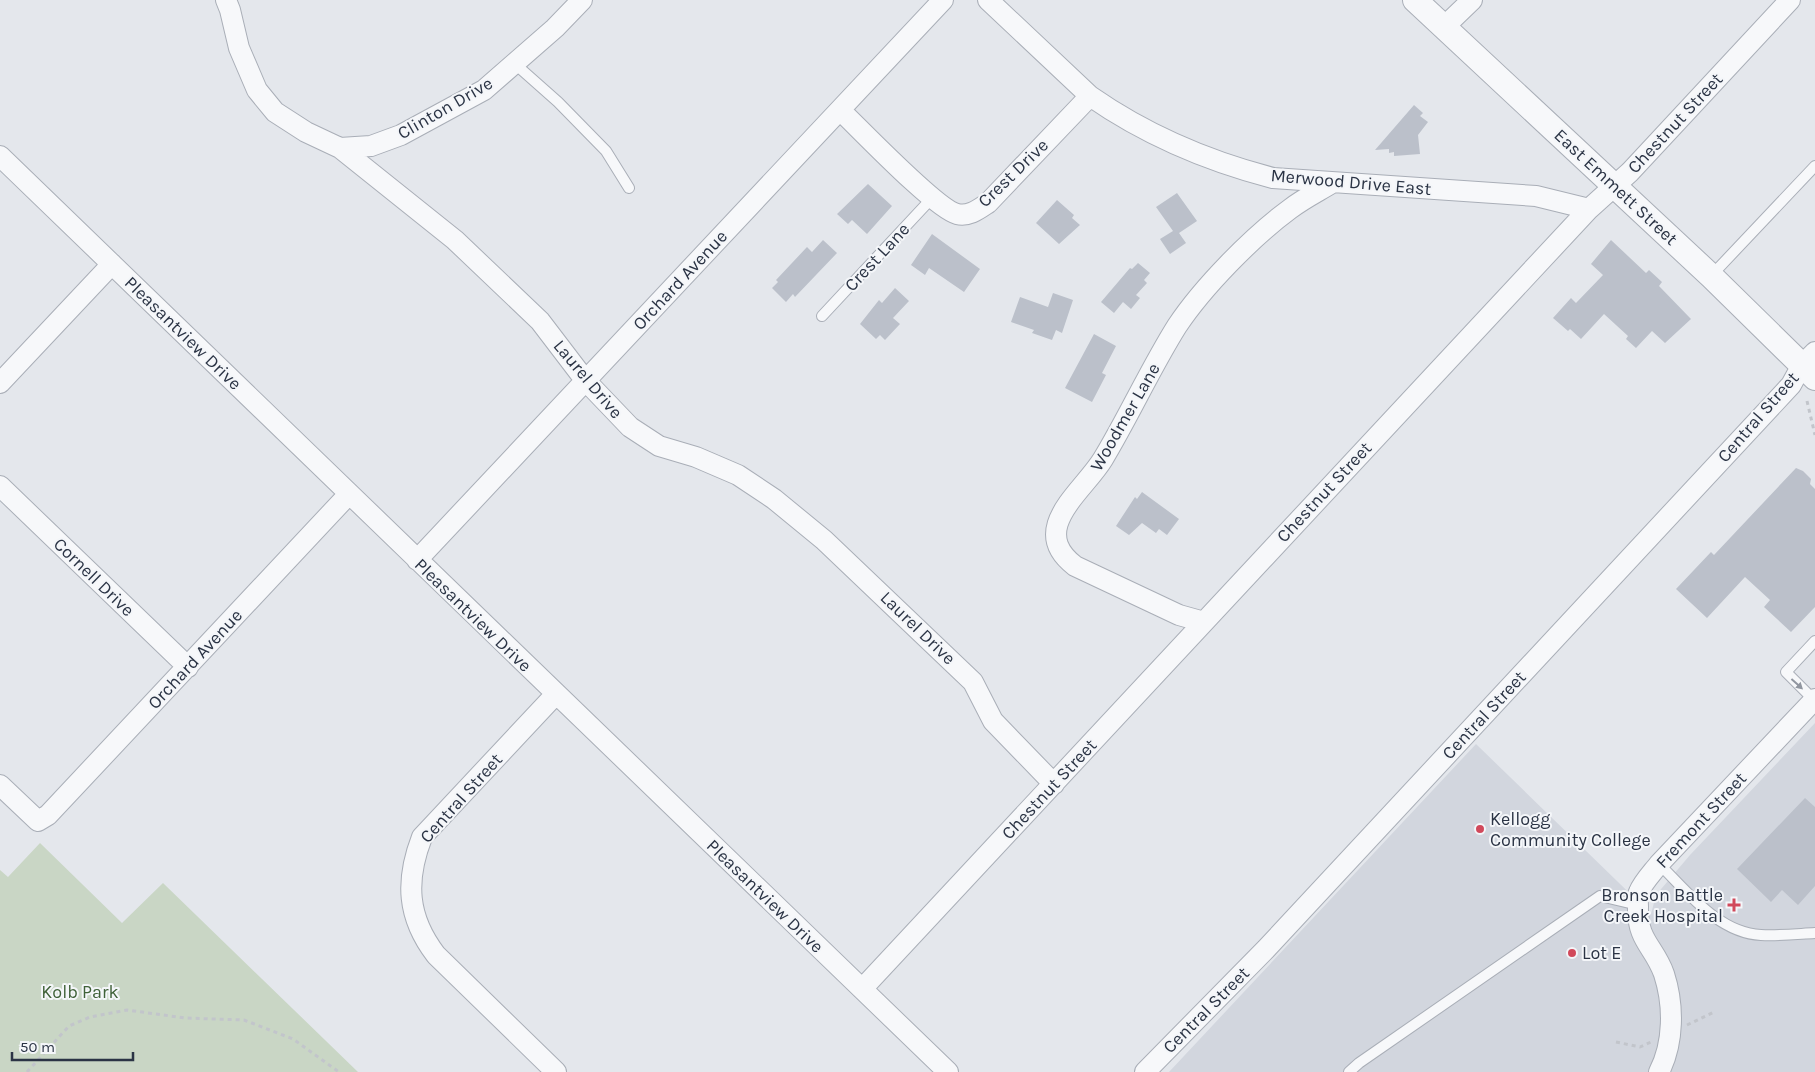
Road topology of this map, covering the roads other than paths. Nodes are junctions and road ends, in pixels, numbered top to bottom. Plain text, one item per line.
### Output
1 (582, 0) edge
2 (943, 0) edge
3 (988, 0) edge
4 (1415, 0) edge
5 (1472, 0) edge
6 (1790, 0) edge
7 (230, 3) edge
8 (1444, 27) junction
9 (514, 63) junction
10 (1090, 96) junction
11 (840, 110) junction
12 (340, 148) junction
13 (0, 156) edge
14 (1815, 166) edge
15 (1332, 183) junction
16 (1615, 186) junction
17 (630, 188) dead end
18 (932, 198) junction
19 (1589, 209) junction
20 (112, 264) junction
21 (1712, 276) junction
22 (822, 316) dead end
23 (1811, 365) edge
24 (585, 380) junction
25 (0, 383) edge
26 (0, 486) edge
27 (349, 494) junction
28 (417, 560) junction
29 (1204, 622) junction
30 (1815, 641) edge
31 (188, 667) junction
32 (555, 695) junction
33 (1815, 700) edge
34 (1054, 784) junction
35 (0, 785) edge
36 (1659, 864) junction
37 (1638, 905) junction
38 (1815, 933) edge
39 (862, 989) junction
40 (556, 1072) edge
41 (948, 1072) edge
42 (1145, 1072) edge
43 (1349, 1072) edge
44 (1659, 1072) edge

1 - 9 street, Clinton Drive
2 - 11 street, Orchard Avenue
3 - 10 street, Merwood Drive East
4 - 8 street, East Emmett Street
5 - 8 street
6 - 16 street, Chestnut Street
7 - 12 street, Laurel Drive
8 - 16 street, East Emmett Street
9 - 12 street, Clinton Drive
9 - 17 lane
10 - 15 street, Merwood Drive East
10 - 18 street, Crest Drive
11 - 18 street, Crest Drive
11 - 24 street, Orchard Avenue
12 - 24 street, Laurel Drive
13 - 20 street, Pleasantview Drive
14 - 21 lane
15 - 19 street, Merwood Drive East
15 - 29 street, Woodmer Lane
16 - 19 street, Chestnut Street
16 - 21 street, East Emmett Street
18 - 22 lane, Crest Lane
19 - 29 street, Chestnut Street
20 - 25 street
20 - 27 street, Pleasantview Drive
21 - 23 street, East Emmett Street
23 - 42 street, Central Street
24 - 28 street, Orchard Avenue
24 - 34 street, Laurel Drive
26 - 31 street, Cornell Drive
27 - 28 street, Pleasantview Drive
27 - 31 street, Orchard Avenue
28 - 32 street, Pleasantview Drive
29 - 34 street, Chestnut Street
30 -> 33 lane
31 - 35 street, Orchard Avenue
32 - 39 street, Pleasantview Drive
32 - 40 street, Central Street
33 - 36 street, Fremont Street
34 - 39 street, Chestnut Street
36 - 37 street, Fremont Street
36 - 38 lane
37 - 43 lane
37 - 44 street, Fremont Street
39 - 41 street, Pleasantview Drive

